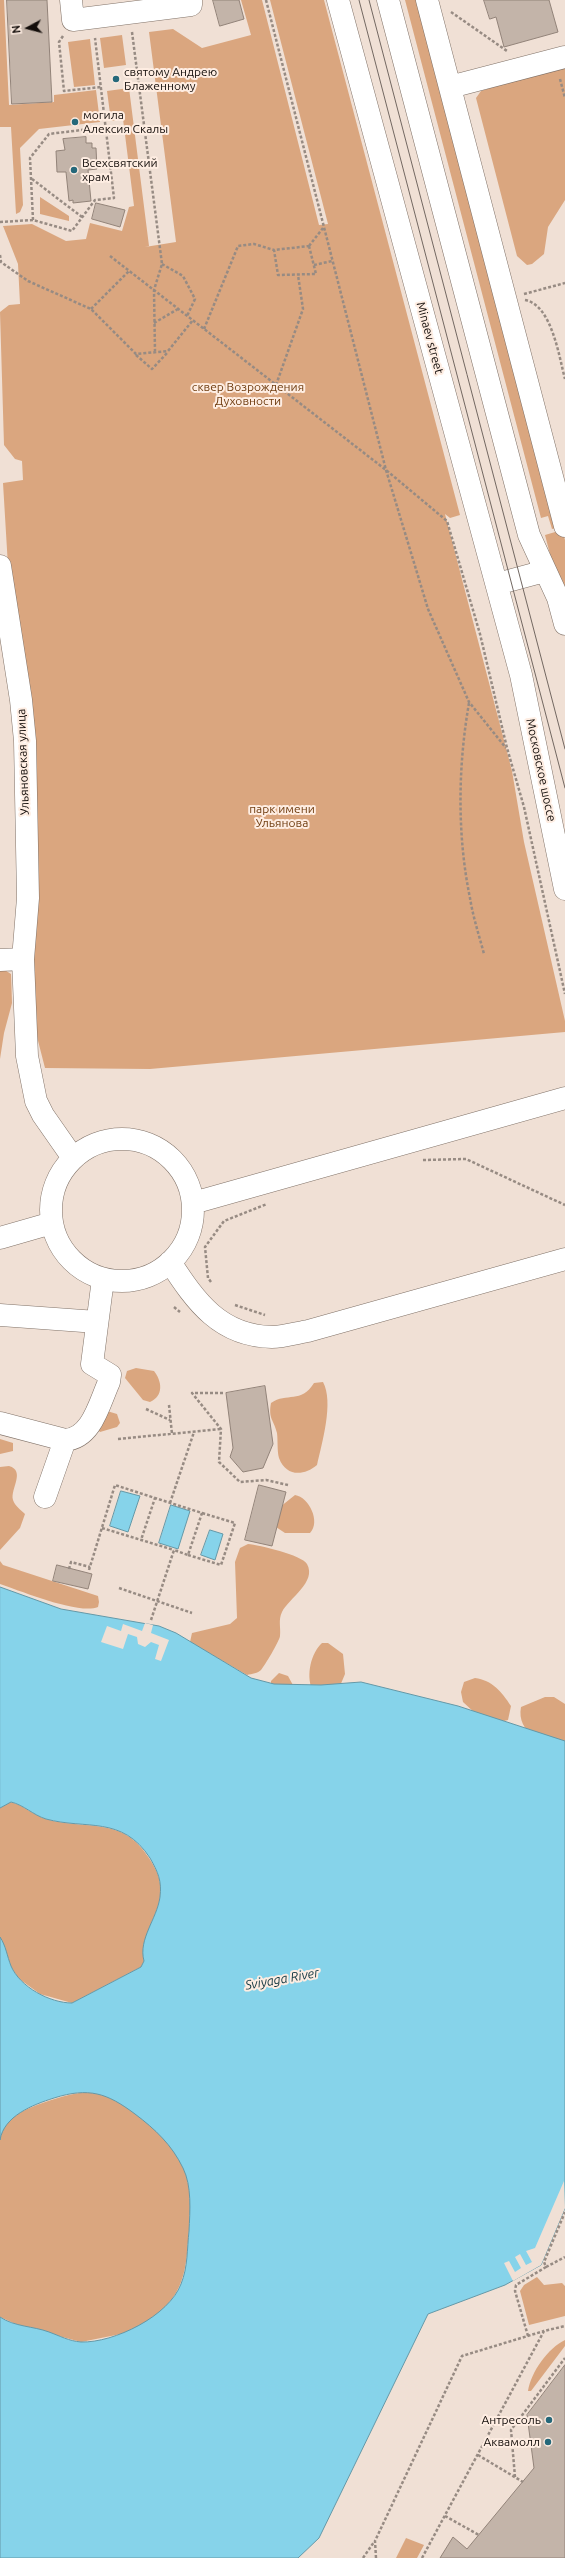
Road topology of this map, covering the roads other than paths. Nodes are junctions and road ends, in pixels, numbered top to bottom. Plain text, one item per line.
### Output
1 (191, 0) edge
2 (338, 0) edge
3 (388, 0) edge
4 (427, 0) edge
5 (79, 12) edge
6 (562, 65) edge
7 (450, 87) junction
8 (560, 485) edge
9 (565, 526) edge
10 (0, 566) edge
11 (545, 571) junction
12 (497, 584) junction
13 (565, 624) edge
14 (521, 675) joint
15 (565, 889) edge
16 (23, 959) junction
17 (0, 960) edge
18 (565, 1098) edge
19 (73, 1158) junction
20 (193, 1203) junction
21 (52, 1223) junction
22 (0, 1238) edge
23 (565, 1259) edge
24 (170, 1262) junction
25 (103, 1279) junction
26 (0, 1315) edge
27 (97, 1322) junction
28 (0, 1423) edge
29 (66, 1440) junction
30 (45, 1497) dead end

1 - 5 street
2 - 12 street, Minaev street
3 - 11 street
4 - 7 street
6 - 7 street
7 - 8 street
8 - 9 street
10 - 16 street, Ульяновская улица
11 - 12 street
11 - 13 street
12 - 14 street, Minaev street
14 - 15 street, Московское шоссе
16 - 17 street
16 - 19 street, Ульяновская улица
18 - 20 street
19 - 20 street
19 - 21 street
20 - 24 street
21 - 22 street
21 - 25 street
23 - 24 street
24 - 25 street
25 - 27 street
26 - 27 street
27 - 29 street
28 - 29 street
29 - 30 street

